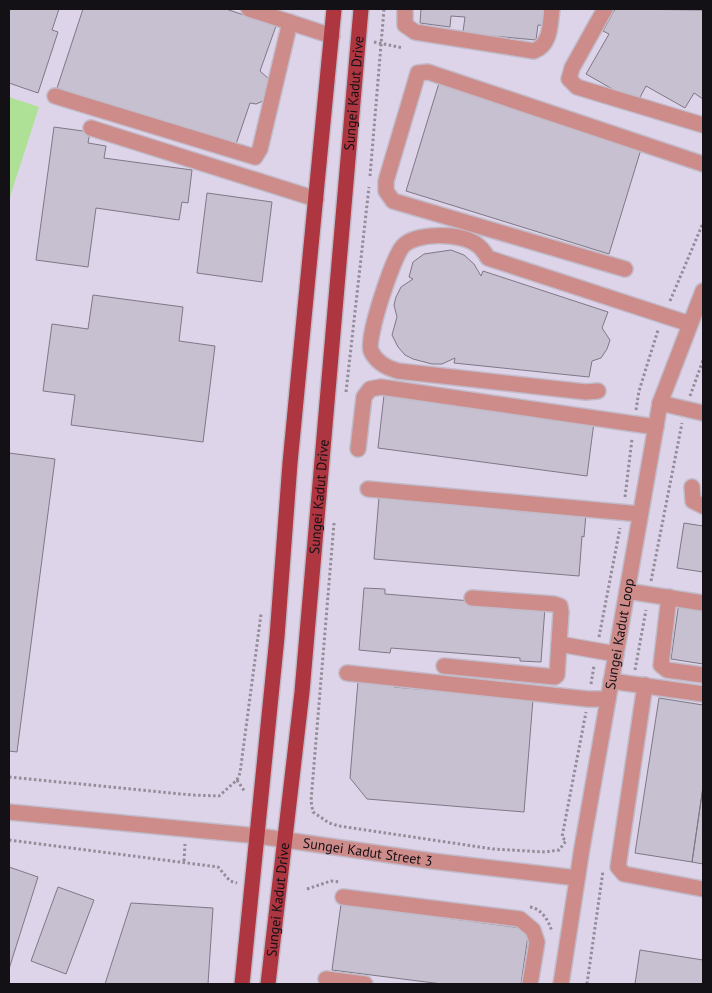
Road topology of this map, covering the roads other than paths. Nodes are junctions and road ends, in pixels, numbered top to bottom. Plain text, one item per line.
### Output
1 (249, 9) edge
2 (334, 9) edge
3 (361, 9) edge
4 (405, 9) edge
5 (552, 9) edge
6 (606, 9) edge
7 (290, 22) junction
8 (332, 36) junction
9 (56, 96) dead end
10 (703, 125) edge
11 (91, 128) dead end
12 (703, 164) edge
13 (316, 199) junction
14 (625, 269) dead end
15 (703, 291) edge
16 (690, 324) junction
17 (598, 391) dead end
18 (660, 403) junction
19 (703, 413) edge
20 (656, 427) junction
21 (358, 449) dead end
22 (692, 487) dead end
23 (368, 489) dead end
24 (703, 506) edge
25 (640, 514) junction
26 (627, 591) junction
27 (472, 598) dead end
28 (669, 598) junction
29 (703, 603) edge
30 (559, 644) junction
31 (616, 654) junction
32 (444, 666) dead end
33 (347, 672) dead end
34 (703, 675) edge
35 (611, 681) junction
36 (645, 685) junction
37 (703, 694) edge
38 (608, 699) junction
39 (9, 812) edge
40 (258, 836) junction
41 (284, 839) junction
42 (577, 878) junction
43 (703, 889) edge
44 (343, 897) dead end
45 (326, 979) dead end
46 (242, 984) edge
47 (268, 984) edge
48 (365, 984) edge
49 (530, 984) edge
50 (561, 984) edge

1 - 7 street
2 - 8 main road, Sungei Kadut Drive
3 - 41 main road, Sungei Kadut Drive
4 - 5 street
6 - 10 street
7 - 8 street
7 - 9 street
8 - 13 main road, Sungei Kadut Drive
11 - 13 street
12 - 14 street
13 - 40 main road, Sungei Kadut Drive
15 - 16 street, Sungei Kadut Loop
16 - 17 street
16 - 18 street, Sungei Kadut Loop
18 - 19 street
18 - 20 street, Sungei Kadut Loop
20 - 21 street
20 - 25 street, Sungei Kadut Loop
22 - 24 street
23 - 25 street
25 - 26 street, Sungei Kadut Loop
26 - 28 street
26 - 31 street, Sungei Kadut Loop
27 - 30 street
28 - 29 street
28 - 34 street
30 - 31 street
30 - 32 street
31 - 35 street, Sungei Kadut Loop
33 - 38 street
35 - 36 street
35 - 38 street, Sungei Kadut Loop
36 - 37 street
36 - 43 street
38 - 42 street, Sungei Kadut Loop
39 - 40 street, Sungei Kadut Street 3
40 - 41 street, Sungei Kadut Street 3
40 - 46 main road, Sungei Kadut Drive
41 - 42 street, Sungei Kadut Street 3
41 - 47 main road, Sungei Kadut Drive
42 - 50 street, Sungei Kadut Loop
44 - 49 street
45 - 48 street

